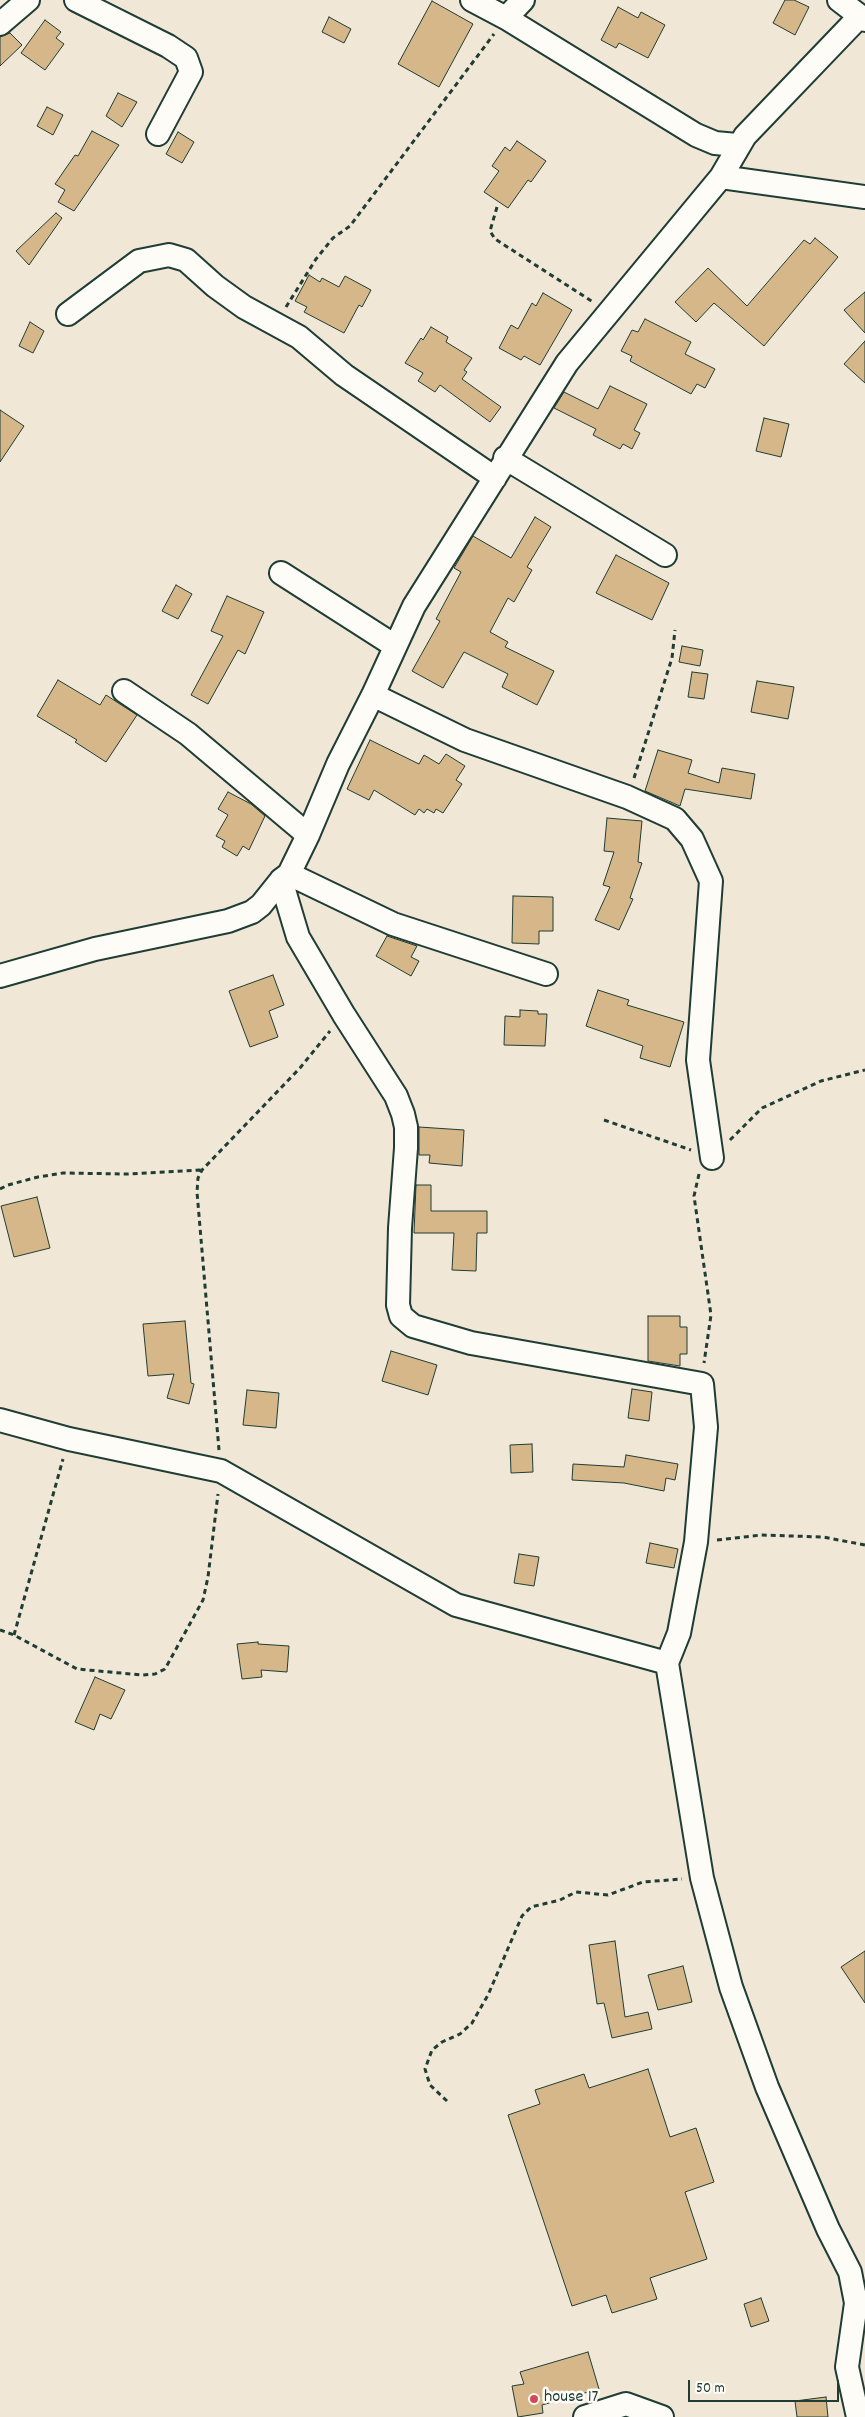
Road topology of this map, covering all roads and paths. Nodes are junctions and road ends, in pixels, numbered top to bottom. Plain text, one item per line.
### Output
1 (28, 0) edge
2 (76, 0) edge
3 (472, 0) edge
4 (523, 0) edge
5 (839, 0) edge
6 (506, 18) junction
7 (862, 19) edge
8 (0, 24) edge
9 (158, 134) dead end
10 (738, 145) junction
11 (721, 177) junction
12 (865, 197) edge
13 (497, 207) dead end
14 (608, 311) junction
15 (68, 314) dead end
16 (276, 325) junction
17 (505, 458) junction
18 (495, 478) junction
19 (665, 555) dead end
20 (281, 573) dead end
21 (675, 630) dead end
22 (395, 646) junction
23 (124, 691) dead end
24 (373, 695) junction
25 (627, 797) junction
26 (308, 835) junction
27 (285, 877) junction
28 (546, 974) dead end
29 (0, 976) edge
30 (344, 1015) junction
31 (865, 1070) edge
32 (604, 1120) dead end
33 (712, 1158) junction
34 (202, 1170) junction
35 (0, 1189) edge
36 (702, 1384) junction
37 (0, 1420) edge
38 (69, 1439) junction
39 (221, 1471) junction
40 (696, 1542) junction
41 (865, 1546) edge
42 (0, 1630) edge
43 (14, 1635) junction
44 (667, 1663) junction
45 (702, 1878) junction
46 (447, 2101) dead end
47 (586, 2417) edge
48 (662, 2417) edge
49 (858, 2417) edge

1 - 8 street
2 - 9 street
3 - 6 street
4 - 6 street
5 - 7 street
6 - 10 street
6 - 16 path
7 - 10 street
10 - 11 street
11 - 12 street
11 - 14 street
13 - 14 path
14 - 17 street
15 - 16 street
16 - 18 street
17 - 18 street
17 - 19 street
18 - 22 street
20 - 22 street
21 - 25 path
22 - 24 street
23 - 26 street
24 - 25 street
24 - 26 street
25 - 33 street
26 - 27 street
27 - 28 street
27 - 29 street
27 - 30 street
30 - 34 path
30 - 36 street
31 - 33 path
32 - 33 path
33 - 36 path
34 - 35 path
34 - 39 path
36 - 40 street
37 - 38 street
38 - 39 street
38 - 43 path
39 - 43 path
39 - 44 street
40 - 41 path
40 - 44 street
42 - 43 path
44 - 45 street
45 - 46 path
45 - 49 street
47 - 48 street

